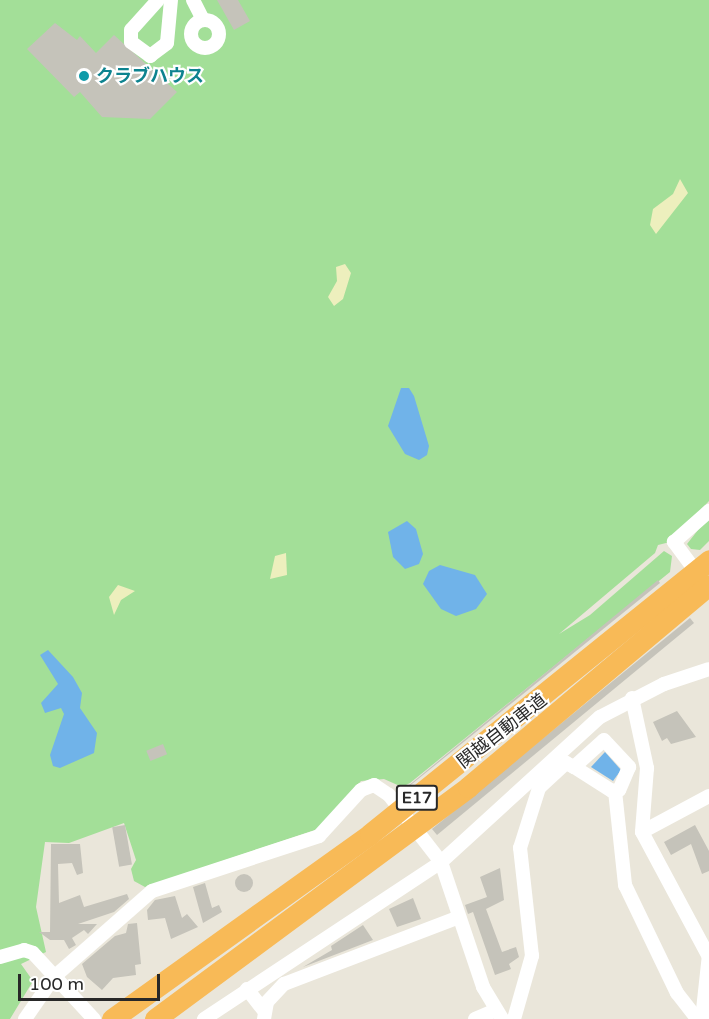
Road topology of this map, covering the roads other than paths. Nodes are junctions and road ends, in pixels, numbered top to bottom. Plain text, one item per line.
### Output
1 (158, 0) edge
2 (171, 0) edge
3 (193, 0) edge
4 (203, 20) dead end
5 (709, 511) edge
6 (709, 560) edge
7 (709, 587) edge
8 (709, 669) edge
9 (633, 698) junction
10 (574, 767) junction
11 (615, 791) junction
12 (709, 796) edge
13 (642, 832) junction
14 (441, 862) junction
15 (459, 917) junction
16 (709, 956) edge
17 (0, 957) edge
18 (54, 977) junction
19 (247, 989) junction
20 (264, 1015) edge
21 (499, 1015) edge
22 (695, 1018) edge
23 (25, 1019) edge
24 (94, 1019) edge
25 (112, 1019) edge
26 (155, 1019) edge
27 (204, 1019) edge
28 (475, 1019) edge
29 (514, 1019) edge

1 - 2 street
3 - 4 street
5 - 7 street
6 - 25 highway, 関越自動車道 / E17
7 - 26 highway, 関越自動車道 / E17
8 - 9 street
9 - 13 street
9 - 14 street
10 - 11 street
10 - 11 street
10 - 29 street
11 - 22 street
12 - 13 street
13 - 16 street
14 - 15 street
14 - 18 street
14 - 19 street
15 - 20 street
15 - 21 street
16 - 22 street
17 - 18 street
18 - 23 street
18 - 24 street
19 - 20 street
19 - 27 street
21 - 28 street

